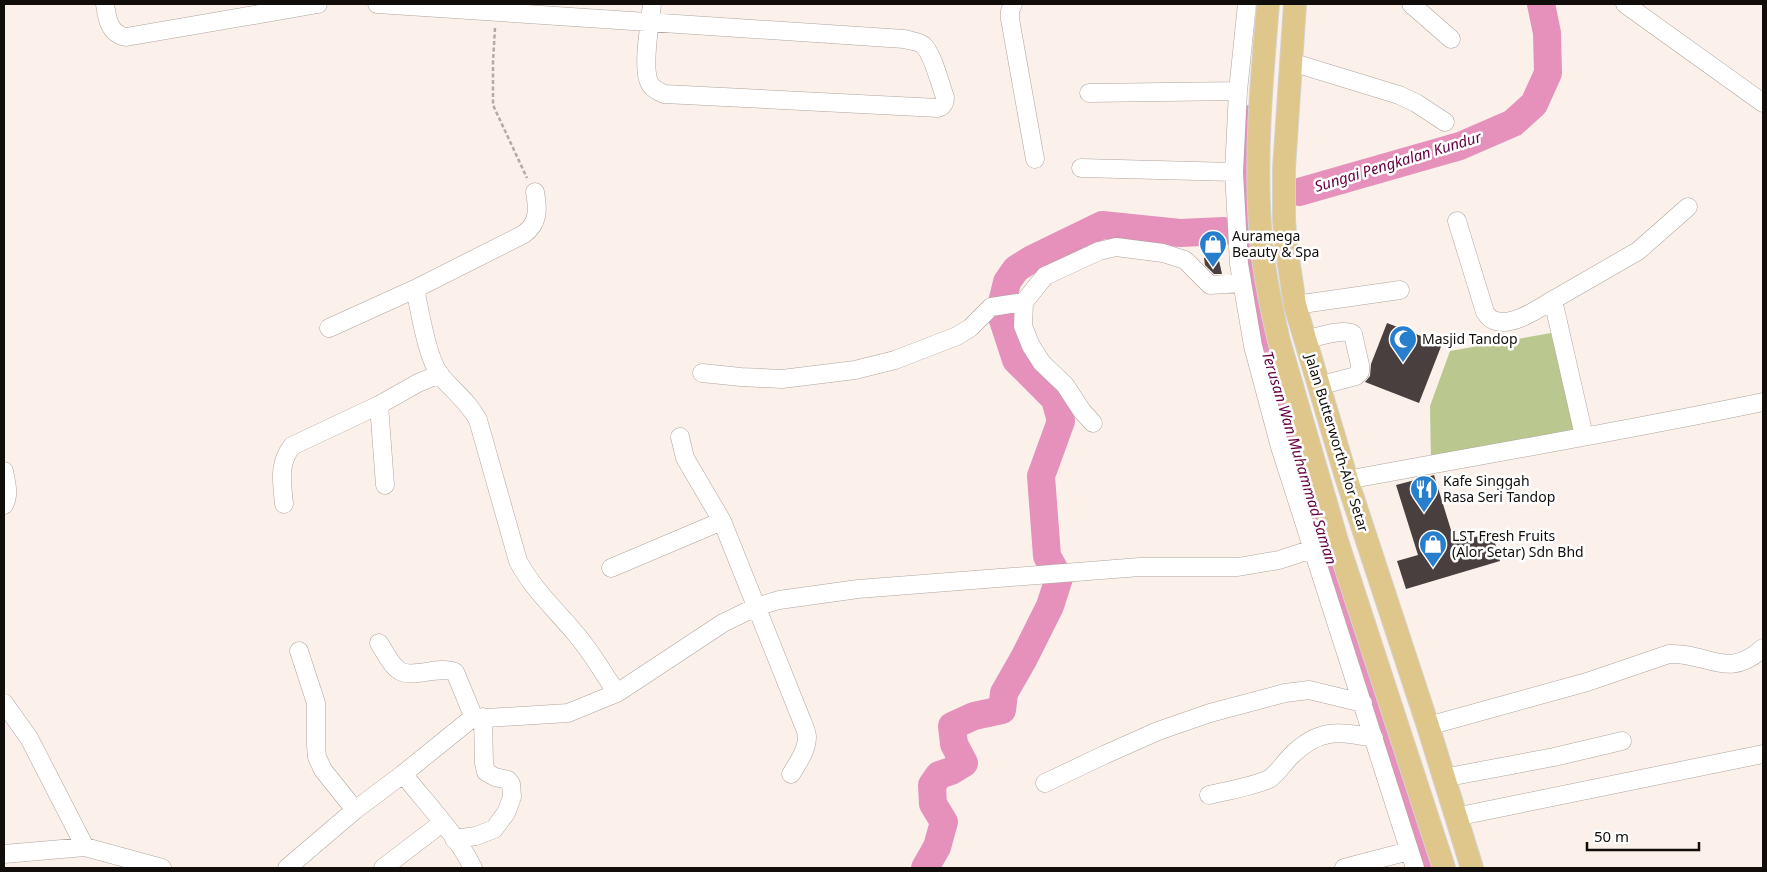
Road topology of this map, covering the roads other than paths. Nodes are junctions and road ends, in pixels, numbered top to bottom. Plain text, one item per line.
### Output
1 (105, 4) edge
2 (318, 4) edge
3 (377, 4) edge
4 (1013, 4) edge
5 (1247, 4) edge
6 (1268, 4) edge
7 (1294, 4) edge
8 (1411, 4) edge
9 (1625, 4) edge
10 (459, 6) edge
11 (651, 12) edge
12 (1451, 39) dead end
13 (1291, 62) junction
14 (1238, 92) junction
15 (1089, 93) dead end
16 (1763, 103) edge
17 (1445, 122) dead end
18 (1034, 159) dead end
19 (1081, 168) dead end
20 (1234, 172) junction
21 (535, 192) road end
22 (1688, 207) dead end
23 (1457, 221) dead end
24 (1242, 283) junction
25 (415, 289) junction
26 (1400, 290) dead end
27 (1553, 300) junction
28 (1022, 302) junction
29 (1295, 305) junction
30 (329, 328) dead end
31 (1306, 340) junction
32 (702, 373) dead end
33 (440, 374) junction
34 (1318, 386) junction
35 (1763, 402) edge
36 (380, 405) junction
37 (1093, 423) dead end
38 (1584, 436) junction
39 (680, 437) dead end
40 (4, 471) edge
41 (1347, 480) junction
42 (385, 485) dead end
43 (5, 503) edge
44 (284, 504) dead end
45 (722, 521) junction
46 (1337, 541) junction
47 (1313, 549) junction
48 (611, 568) dead end
49 (756, 607) junction
50 (379, 643) dead end
51 (1763, 648) edge
52 (299, 651) dead end
53 (617, 693) junction
54 (4, 703) edge
55 (1363, 703) junction
56 (479, 718) junction
57 (1428, 726) junction
58 (1374, 738) junction
59 (1622, 741) dead end
60 (1763, 754) edge
61 (403, 774) junction
62 (791, 774) dead end
63 (1443, 778) junction
64 (1045, 783) dead end
65 (1209, 795) dead end
66 (355, 810) junction
67 (1455, 817) junction
68 (442, 823) junction
69 (454, 839) junction
70 (85, 847) junction
71 (1409, 852) junction
72 (4, 854) edge
73 (467, 866) edge
74 (162, 868) edge
75 (287, 868) edge
76 (383, 868) edge
77 (1344, 868) edge
78 (1415, 868) edge
79 (1444, 868) edge
80 (1472, 868) edge

1 - 2 street
3 - 10 street
4 - 18 street
5 - 14 street
6 - 46 main road, Jalan Butterworth-Alor Setar
7 - 13 main road, Jalan Butterworth-Alor Setar
8 - 12 street
9 - 16 street
10 - 11 street
11 - 11 street
13 - 17 street
13 - 29 main road, Jalan Butterworth-Alor Setar
14 - 15 street
14 - 20 street
19 - 20 street
20 - 24 street
21 - 25 street
22 - 27 street
23 - 27 street
24 - 28 street
24 - 47 street
25 - 30 street
25 - 33 street
26 - 29 street
27 - 38 street
28 - 32 street
28 - 37 street
29 - 31 main road, Jalan Butterworth-Alor Setar
31 - 34 main road, Jalan Butterworth-Alor Setar
31 - 34 street
33 - 36 street
33 - 53 street
34 - 41 main road, Jalan Butterworth-Alor Setar
35 - 38 street
36 - 42 street
36 - 44 street
38 - 41 street
39 - 45 street
40 - 43 street
41 - 57 main road, Jalan Butterworth-Alor Setar
45 - 48 street
45 - 49 street
46 - 47 street
46 - 79 main road, Jalan Butterworth-Alor Setar
47 - 49 street
47 - 55 street
49 - 53 street
49 - 62 street
50 - 56 street
51 - 57 street
52 - 66 street
53 - 56 street
54 - 70 street
55 - 58 street
55 - 64 street
56 - 61 street
56 - 69 street
57 - 63 main road, Jalan Butterworth-Alor Setar
58 - 65 street
58 - 71 street
59 - 63 street
60 - 67 street
61 - 66 street
61 - 68 street
63 - 67 main road, Jalan Butterworth-Alor Setar
66 - 75 street
67 - 80 main road, Jalan Butterworth-Alor Setar
68 - 69 street
68 - 76 street
69 - 73 street
70 - 72 street
70 - 74 street
71 - 77 street
71 - 78 street

